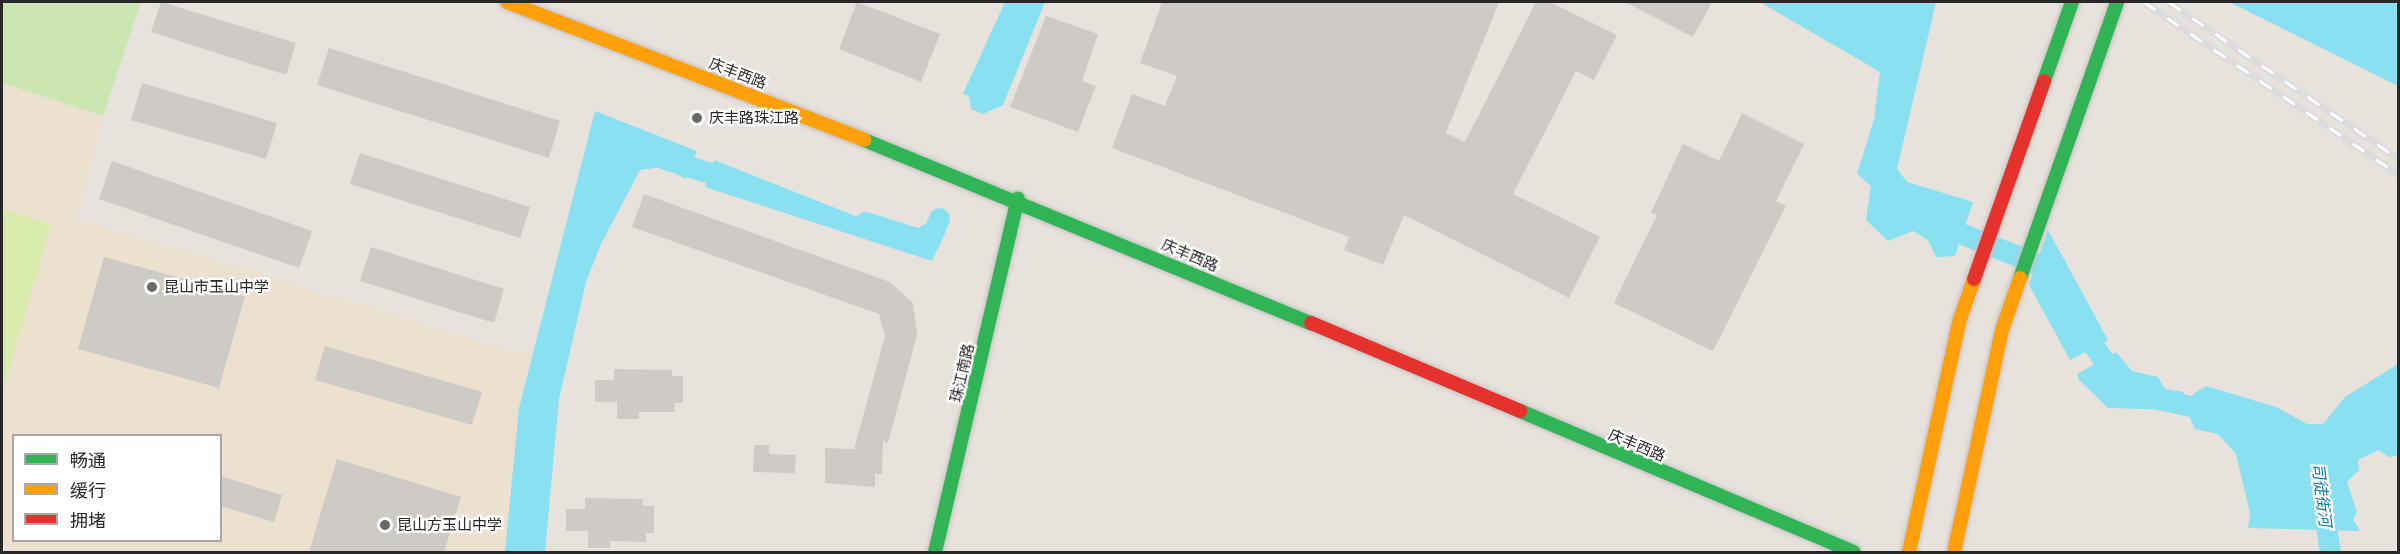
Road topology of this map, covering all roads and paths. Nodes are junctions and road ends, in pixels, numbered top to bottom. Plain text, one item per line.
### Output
1 (507, 2) edge
2 (2072, 2) edge
3 (2117, 2) edge
4 (1018, 199) junction
5 (935, 552) edge
6 (1853, 552) edge
7 (1909, 552) edge
8 (1954, 552) edge

1 - 4 street, 庆丰西路
2 - 7 street
3 - 8 street
4 - 5 street, 珠江南路
4 - 6 street, 庆丰西路

